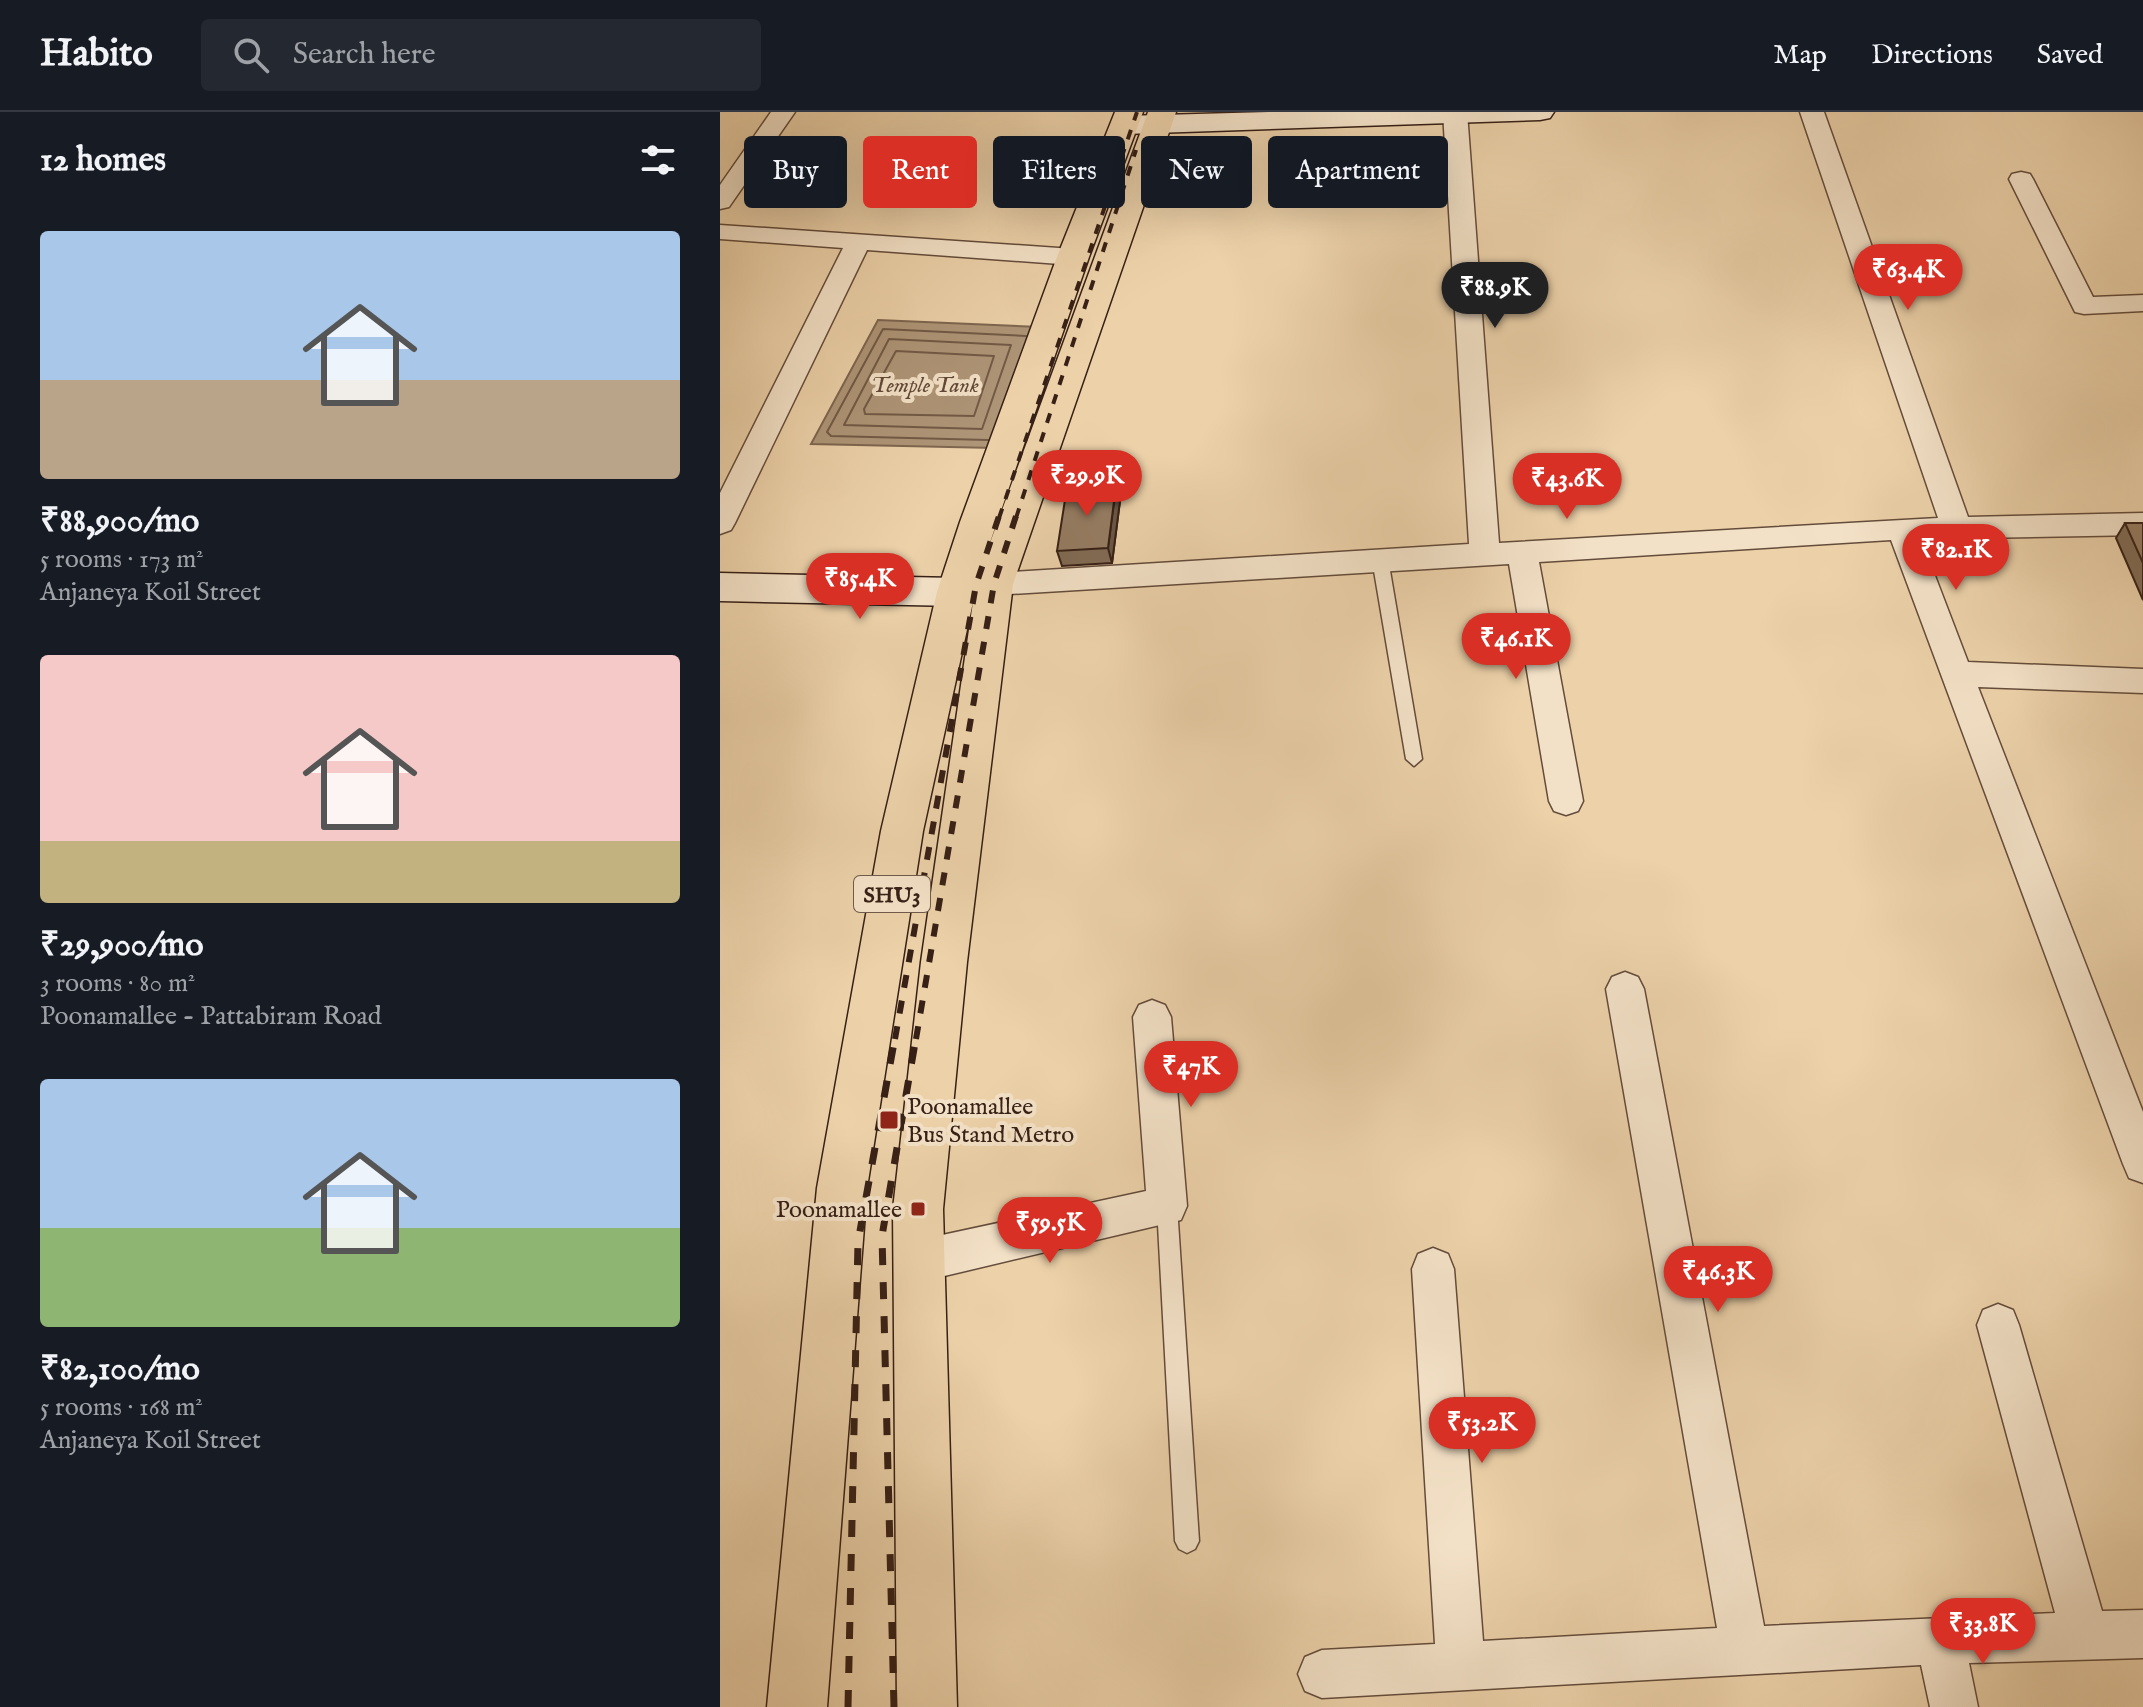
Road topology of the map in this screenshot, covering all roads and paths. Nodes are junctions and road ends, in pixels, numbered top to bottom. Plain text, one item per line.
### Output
1 (783, 112) edge
2 (1540, 112) edge
3 (1812, 112) edge
4 (1455, 113) edge
5 (1144, 118) edge
6 (2021, 179) dead end
7 (720, 202) edge
8 (720, 232) edge
9 (858, 243) junction
10 (1073, 257) junction
11 (2143, 303) edge
12 (720, 523) edge
13 (2143, 524) edge
14 (1902, 529) junction
15 (1957, 529) junction
16 (1522, 551) junction
17 (1485, 553) junction
18 (1380, 559) junction
19 (720, 587) edge
20 (975, 588) junction
21 (1959, 674) junction
22 (2143, 681) edge
23 (1414, 759) dead end
24 (1566, 801) dead end
25 (1625, 989) dead end
26 (1152, 1017) dead end
27 (2143, 1164) edge
28 (1167, 1206) junction
29 (919, 1261) junction
30 (1433, 1269) dead end
31 (1998, 1325) dead end
32 (1187, 1541) dead end
33 (2143, 1634) edge
34 (2085, 1635) junction
35 (1940, 1640) junction
36 (1745, 1650) junction
37 (1461, 1666) junction
38 (1322, 1674) dead end
39 (797, 1707) edge
40 (927, 1707) edge
41 (1954, 1707) edge

1 - 7 street
2 - 4 street
3 - 15 street
4 - 5 street
4 - 17 street
5 - 10 main road, SHU3
5 - 20 main road, SHU3
6 - 11 street
8 - 9 street
9 - 10 street
9 - 12 street
10 - 20 main road, SHU3
13 - 15 street
14 - 15 street
14 - 16 street
14 - 21 street
16 - 17 street
16 - 24 street
17 - 18 street
18 - 20 street
18 - 23 lane
19 - 20 street
20 - 29 main road, SHU3
20 - 39 main road, SHU3
21 - 22 street
21 - 27 street
25 - 36 street
26 - 28 street
28 - 29 street
28 - 32 lane
29 - 40 main road, SHU3
30 - 37 street
31 - 34 street
33 - 34 street
34 - 35 street
35 - 36 street
35 - 41 street
36 - 37 street
37 - 38 street

